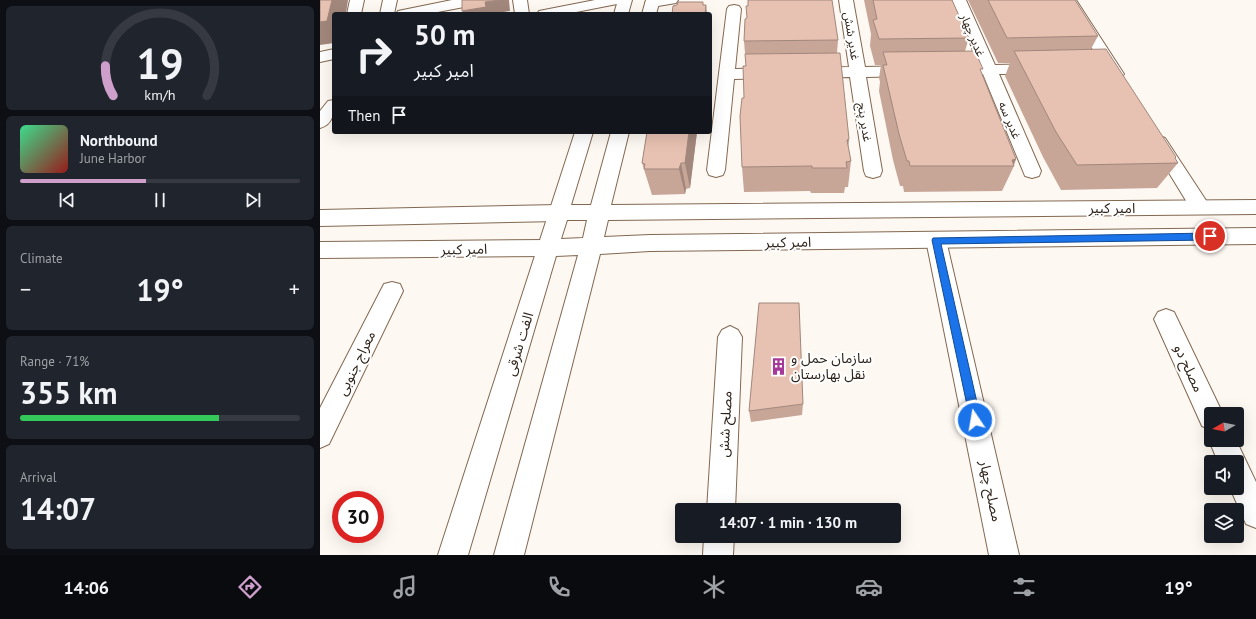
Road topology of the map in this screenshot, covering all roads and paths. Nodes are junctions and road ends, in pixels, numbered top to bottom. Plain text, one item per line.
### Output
1 (357, 0) edge
2 (390, 0) edge
3 (459, 0) edge
4 (520, 0) edge
5 (617, 0) edge
6 (625, 0) edge
7 (671, 0) edge
8 (846, 0) edge
9 (959, 0) edge
10 (1069, 0) edge
11 (651, 6) edge
12 (734, 9) dead end
13 (354, 12) edge
14 (387, 12) edge
15 (414, 12) edge
16 (522, 12) edge
17 (554, 12) edge
18 (622, 12) edge
19 (332, 54) edge
20 (320, 56) edge
21 (1050, 69) edge
22 (988, 70) junction
23 (858, 72) junction
24 (727, 74) junction
25 (1124, 88) edge
26 (332, 107) edge
27 (320, 122) edge
28 (1150, 127) edge
29 (583, 134) edge
30 (619, 134) edge
31 (716, 170) dead end
32 (873, 171) dead end
33 (1032, 171) dead end
34 (1200, 207) junction
35 (1256, 207) edge
36 (599, 212) junction
37 (559, 213) junction
38 (320, 218) edge
39 (1256, 236) edge
40 (936, 240) junction
41 (591, 246) junction
42 (549, 248) junction
43 (320, 250) edge
44 (392, 291) dead end
45 (1166, 320) dead end
46 (730, 337) dead end
47 (1206, 407) edge
48 (320, 436) edge
49 (1244, 488) edge
50 (721, 503) edge
51 (1256, 514) edge
52 (719, 543) edge
53 (453, 555) edge
54 (509, 555) edge
55 (718, 555) edge
56 (1004, 555) edge

1 - 13 street
2 - 14 street
3 - 15 street
4 - 16 street
5 - 17 street
6 - 18 street
7 - 11 street
8 - 23 street, غدیر شش
9 - 22 street, غدیر چهار
10 - 25 street
12 - 24 street
19 - 20 street
21 - 22 street
22 - 23 street
22 - 33 street, غدیر سه
23 - 24 street
23 - 32 street, غدیر پنج
24 - 31 street
26 - 27 street
28 - 34 street
29 - 37 street, الفت شرقی
30 - 36 street
34 - 35 street, امیر کبیر
34 - 36 street, امیر کبیر
36 - 37 street, امیر کبیر
36 - 41 street
37 - 38 street, امیر کبیر
37 - 42 street, الفت شرقی
39 - 40 street, امیر کبیر
40 - 41 street, امیر کبیر
40 - 56 street, مصلح چهار
41 - 42 street, امیر کبیر
41 - 54 street
42 - 43 street, امیر کبیر
42 - 53 street, الفت شرقی
44 - 48 street, معراج جنوبی
45 - 47 street, مصلح دو
46 - 50 street, مصلح شش
49 - 51 street
52 - 55 street

